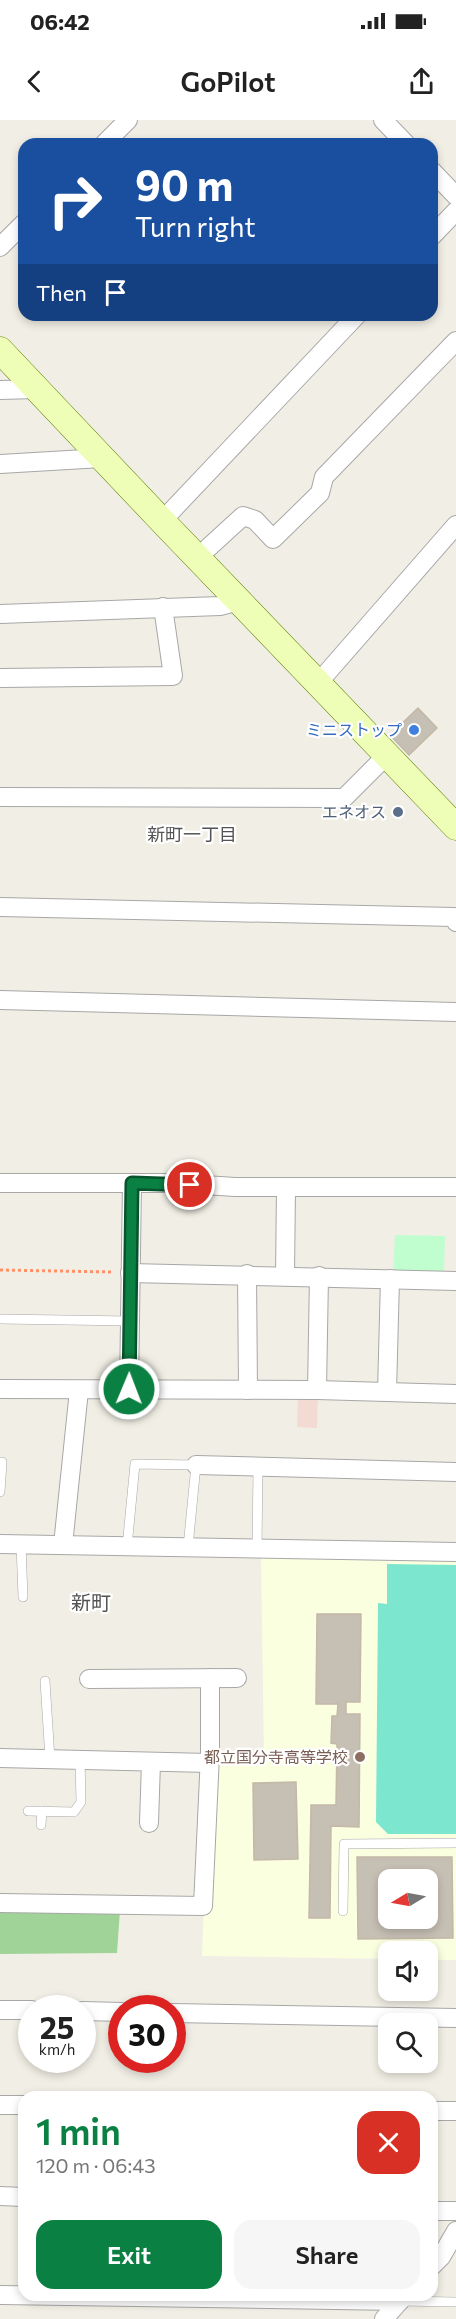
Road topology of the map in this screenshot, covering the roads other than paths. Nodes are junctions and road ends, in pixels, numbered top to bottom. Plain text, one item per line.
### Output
1 (128, 120) edge
2 (382, 120) edge
3 (110, 138) edge
4 (400, 138) edge
5 (438, 177) edge
6 (456, 196) edge
7 (456, 211) edge
8 (18, 230) edge
9 (438, 230) edge
10 (0, 247) edge
11 (351, 321) edge
12 (456, 341) edge
13 (0, 350) edge
14 (37, 389) junction
15 (0, 390) edge
16 (102, 458) junction
17 (0, 464) edge
18 (162, 522) junction
19 (456, 525) edge
20 (197, 558) junction
21 (239, 601) junction
22 (163, 607) junction
23 (0, 614) edge
24 (0, 678) edge
25 (318, 683) junction
26 (387, 755) junction
27 (0, 796) edge
28 (456, 827) edge
29 (0, 907) edge
30 (456, 922) edge
31 (0, 1000) edge
32 (456, 1012) edge
33 (0, 1183) edge
34 (132, 1183) junction
35 (456, 1187) edge
36 (286, 1188) junction
37 (130, 1273) junction
38 (247, 1274) junction
39 (285, 1275) junction
40 (319, 1276) junction
41 (390, 1279) junction
42 (456, 1281) edge
43 (0, 1319) edge
44 (130, 1321) junction
45 (0, 1389) edge
46 (129, 1389) junction
47 (79, 1390) junction
48 (248, 1390) junction
49 (317, 1390) junction
50 (387, 1392) junction
51 (456, 1394) edge
52 (0, 1462) edge
53 (196, 1465) junction
54 (258, 1468) junction
55 (456, 1472) edge
56 (0, 1492) edge
57 (0, 1544) edge
58 (21, 1544) junction
59 (63, 1545) junction
60 (127, 1546) junction
61 (188, 1547) junction
62 (257, 1549) junction
63 (456, 1552) edge
64 (23, 1597) dead end
65 (210, 1678) junction
66 (237, 1678) dead end
67 (89, 1679) dead end
68 (45, 1681) dead end
69 (0, 1758) edge
70 (50, 1759) junction
71 (80, 1759) junction
72 (151, 1762) junction
73 (209, 1763) junction
74 (28, 1811) dead end
75 (42, 1811) junction
76 (149, 1823) dead end
77 (41, 1825) dead end
78 (456, 1843) edge
79 (0, 1903) edge
80 (343, 1911) dead end
81 (0, 2010) edge
82 (18, 2010) edge
83 (186, 2013) edge
84 (456, 2019) edge
85 (0, 2104) edge
86 (18, 2105) edge
87 (438, 2111) edge
88 (456, 2111) edge
89 (0, 2196) edge
90 (18, 2197) edge
91 (438, 2211) edge
92 (456, 2211) edge
93 (456, 2231) edge
94 (438, 2260) edge
95 (0, 2295) edge
96 (18, 2295) edge
97 (399, 2301) edge
98 (438, 2301) edge
99 (456, 2302) edge
100 (384, 2319) edge

1 - 3 street
2 - 4 street
5 - 6 street
7 - 9 street
8 - 10 street
11 - 18 street
12 - 20 street
13 - 14 street
14 - 15 street
14 - 16 street
16 - 17 street
16 - 18 street
18 - 20 street
19 - 25 street
20 - 21 street
21 - 22 street
21 - 25 street
22 - 23 street
22 - 24 street
25 - 26 street
26 - 27 street
26 - 28 street
29 - 30 street
31 - 32 street
33 - 34 street
34 - 36 street
34 - 37 street
35 - 36 street
36 - 39 street
37 - 38 street
37 - 44 street
38 - 39 street
38 - 48 street
39 - 40 street
40 - 41 street
40 - 49 street
41 - 42 street
41 - 50 street
43 - 44 lane
44 - 46 street
45 - 47 street
46 - 47 street
46 - 48 street
47 - 59 street
48 - 49 street
49 - 50 street
50 - 51 street
52 - 56 lane
53 - 54 street
53 - 60 lane
53 - 61 lane
54 - 55 street
54 - 62 lane
57 - 58 street
58 - 59 street
58 - 64 lane
59 - 60 street
60 - 61 street
61 - 62 street
62 - 63 street
65 - 66 street
65 - 67 street
65 - 73 street
68 - 70 lane
69 - 70 street
70 - 71 street
71 - 72 street
71 - 75 lane
72 - 73 street
72 - 76 street
73 - 79 street
74 - 75 lane
75 - 77 lane
78 - 80 lane
81 - 82 street
83 - 84 street
85 - 86 street
87 - 88 street
89 - 90 street
91 - 92 street
93 - 94 street
95 - 96 street
97 - 100 street
98 - 99 lane

